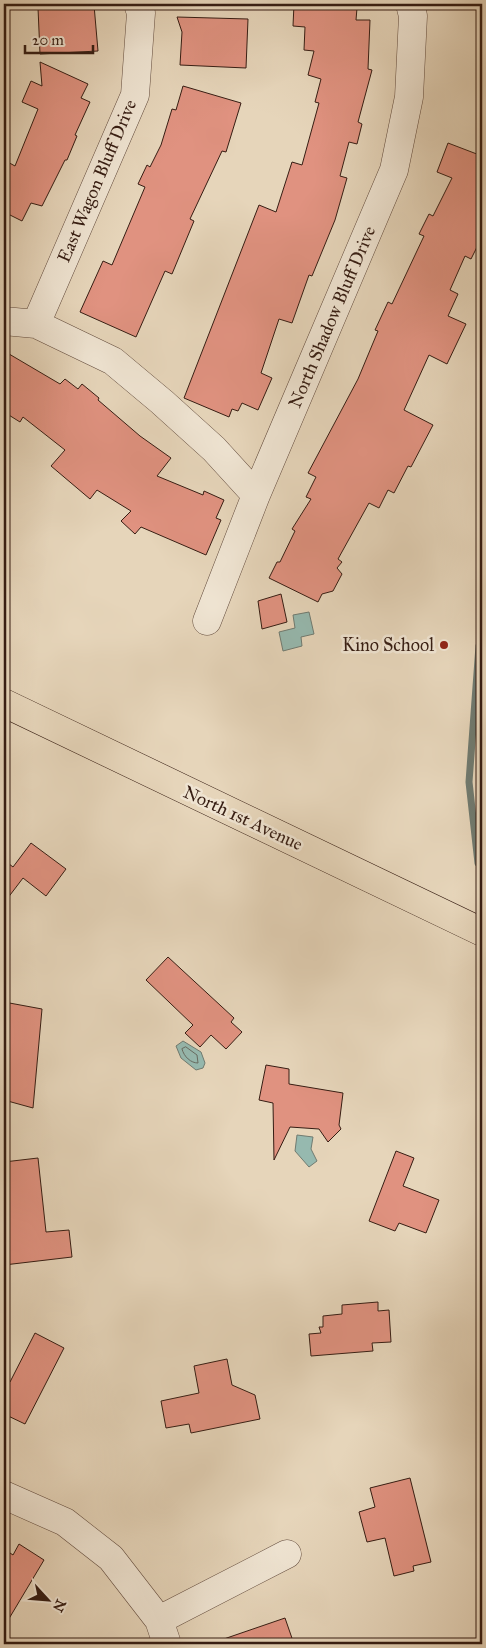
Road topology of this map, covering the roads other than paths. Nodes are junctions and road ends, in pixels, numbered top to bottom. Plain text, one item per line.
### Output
1 (138, 4) edge
2 (410, 4) edge
3 (4, 321) edge
4 (36, 324) junction
5 (256, 495) junction
6 (207, 620) dead end
7 (4, 704) edge
8 (482, 932) edge
9 (4, 1495) edge
10 (286, 1554) dead end
11 (163, 1632) edge

1 - 4 street, East Wagon Bluff Drive
2 - 5 street, North Shadow Bluff Drive
3 - 4 street
4 - 5 street
5 - 6 street, North Shadow Bluff Drive
7 - 8 main road, North 1st Avenue
9 - 11 street
10 - 11 street

